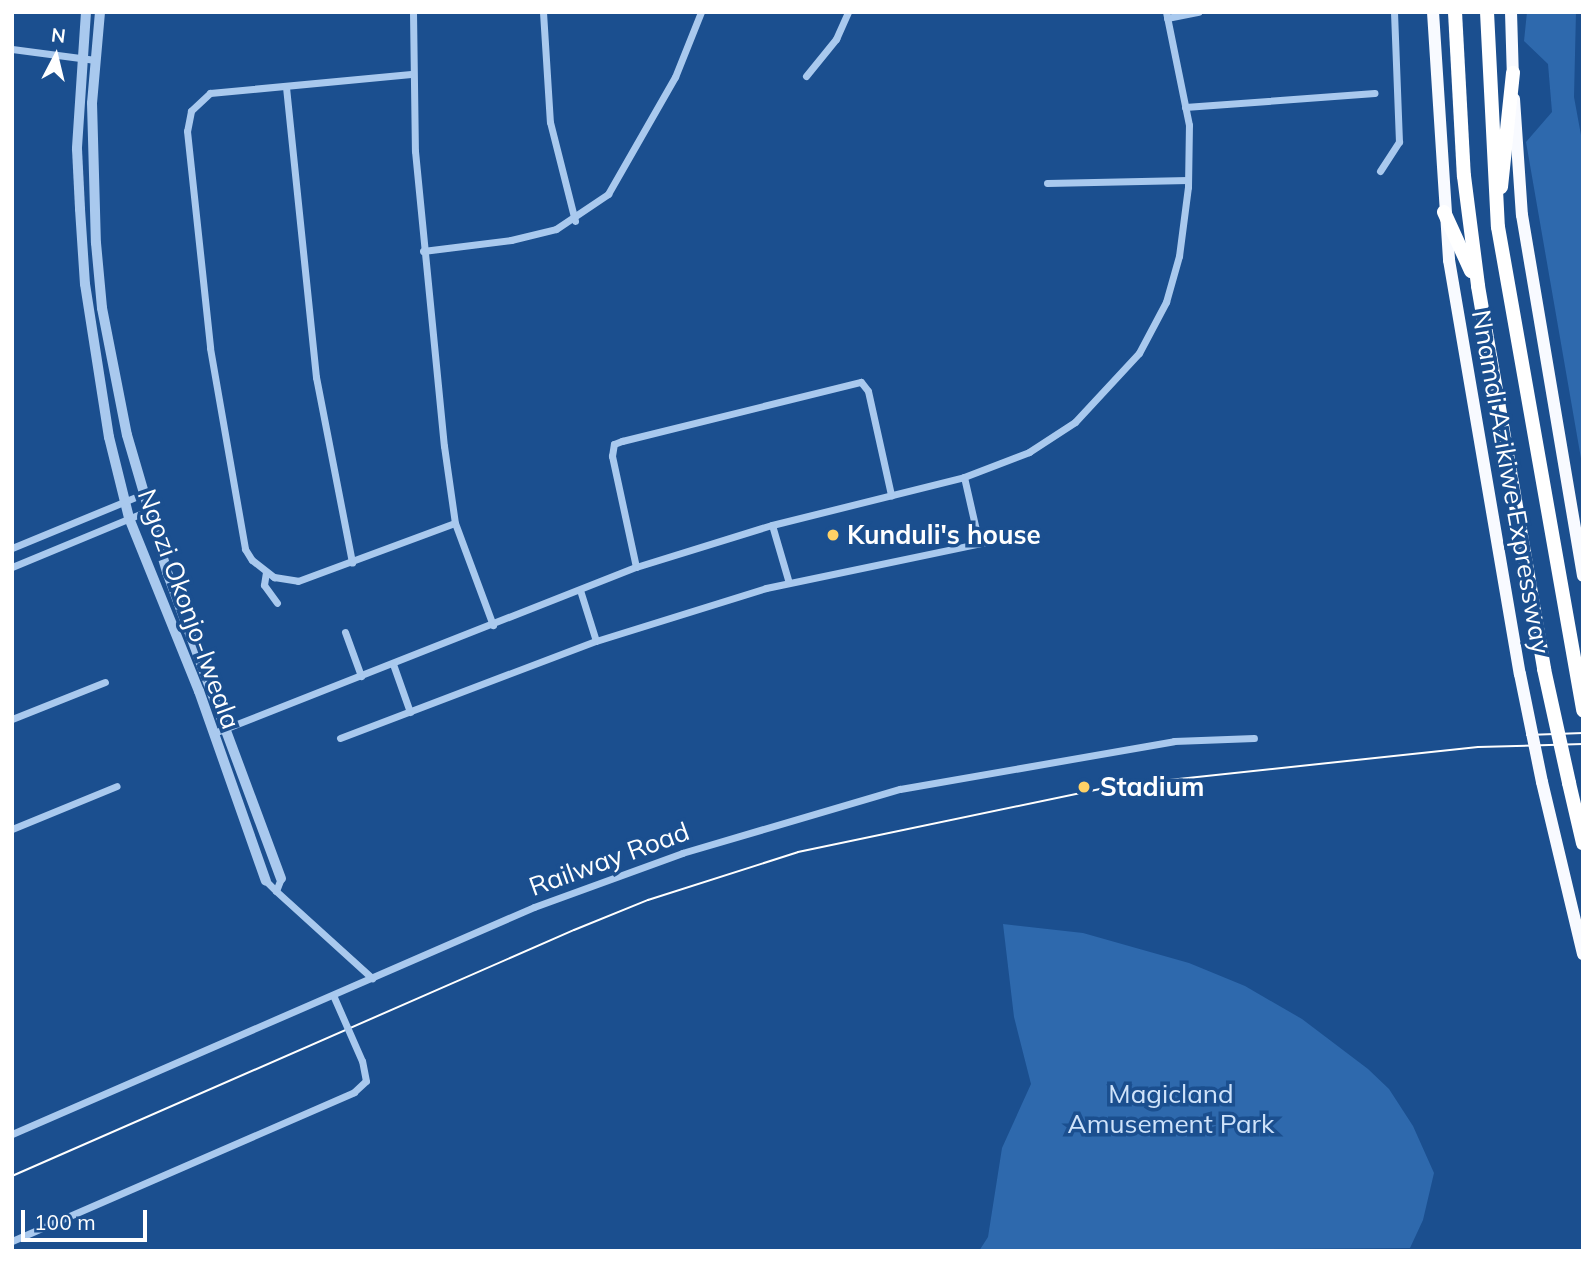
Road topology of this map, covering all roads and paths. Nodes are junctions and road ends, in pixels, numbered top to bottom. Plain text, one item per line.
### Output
1 (86, 12) edge
2 (100, 12) edge
3 (413, 12) edge
4 (542, 12) edge
5 (701, 12) edge
6 (849, 12) edge
7 (1198, 12) edge
8 (1394, 12) edge
9 (1433, 12) edge
10 (1455, 12) edge
11 (1487, 12) edge
12 (1511, 12) edge
13 (1166, 15) edge
14 (12, 49) edge
15 (81, 57) junction
16 (95, 60) junction
17 (1513, 73) junction
18 (411, 74) junction
19 (806, 76) dead end
20 (286, 87) junction
21 (1374, 93) dead end
22 (1185, 107) junction
23 (1380, 171) dead end
24 (1188, 180) junction
25 (1047, 183) dead end
26 (1444, 212) junction
27 (575, 221) junction
28 (1497, 227) junction
29 (423, 251) junction
30 (1478, 286) junction
31 (964, 477) junction
32 (142, 494) junction
33 (891, 495) junction
34 (125, 501) junction
35 (147, 511) junction
36 (129, 518) junction
37 (455, 523) junction
38 (772, 525) junction
39 (1029, 533) dead end
40 (979, 542) junction
41 (12, 548) edge
42 (352, 563) junction
43 (12, 567) edge
44 (636, 567) junction
45 (266, 572) junction
46 (1583, 576) edge
47 (789, 583) junction
48 (580, 590) junction
49 (277, 603) dead end
50 (493, 625) junction
51 (345, 632) dead end
52 (596, 641) junction
53 (393, 664) junction
54 (361, 676) junction
55 (106, 682) dead end
56 (1583, 710) edge
57 (410, 712) junction
58 (12, 719) edge
59 (227, 727) junction
60 (214, 733) junction
61 (340, 738) dead end
62 (1254, 738) dead end
63 (117, 786) dead end
64 (12, 829) edge
65 (1583, 843) edge
66 (281, 878) joint
67 (266, 881) joint
68 (276, 891) junction
69 (1583, 954) edge
70 (372, 978) junction
71 (333, 995) junction
72 (12, 1134) edge
73 (12, 1241) edge

1 - 15 street, Ngozi Okonjo-Iweala
2 - 16 street, Ngozi Okonjo-Iweala
3 - 18 street
4 - 27 street
5 - 27 street
6 - 19 street
7 - 13 street
8 - 23 street
9 - 26 highway, Nnamdi Azikiwe Expressway
10 - 30 highway, Nnamdi Azikiwe Expressway
11 - 28 highway, Nnamdi Azikiwe Expressway
12 - 17 highway, Nnamdi Azikiwe Expressway
13 - 22 street
14 - 15 street
15 - 16 street
15 - 34 street, Ngozi Okonjo-Iweala
16 - 32 street, Ngozi Okonjo-Iweala
17 - 28 highway
17 - 46 highway, Nnamdi Azikiwe Expressway
18 - 20 street
18 - 29 street
20 - 42 street
20 - 45 street
21 - 22 street
22 - 24 street
24 - 25 street
24 - 31 street
26 - 30 highway
26 - 69 highway, Nnamdi Azikiwe Expressway, bridge
27 - 29 street
28 - 56 highway, Nnamdi Azikiwe Expressway
29 - 37 street
30 - 65 highway, Nnamdi Azikiwe Expressway, bridge
31 - 33 street
31 - 40 street
32 - 34 street
32 - 35 street, Ngozi Okonjo-Iweala
33 - 38 street
33 - 44 street
34 - 36 street, Ngozi Okonjo-Iweala
34 - 41 street
35 - 36 street
35 - 59 street, Ngozi Okonjo-Iweala
36 - 43 street
36 - 60 street, Ngozi Okonjo-Iweala
37 - 42 street
37 - 50 street
38 - 44 street
38 - 47 street
39 - 40 street
40 - 47 street
42 - 45 street
44 - 48 street
45 - 49 street
47 - 52 street
48 - 50 street
48 - 52 street
50 - 53 street
51 - 54 street
52 - 57 street
53 - 54 street
53 - 57 street
54 - 59 street
55 - 58 street
57 - 61 street
59 - 60 street
59 - 66 street, Ngozi Okonjo-Iweala
60 - 67 street, Ngozi Okonjo-Iweala
62 - 70 street, Railway Road
63 - 64 street
66 - 68 street
67 - 68 street
68 - 70 street
70 - 71 street, Railway Road
71 - 72 street, Railway Road
71 - 73 street, bridge

